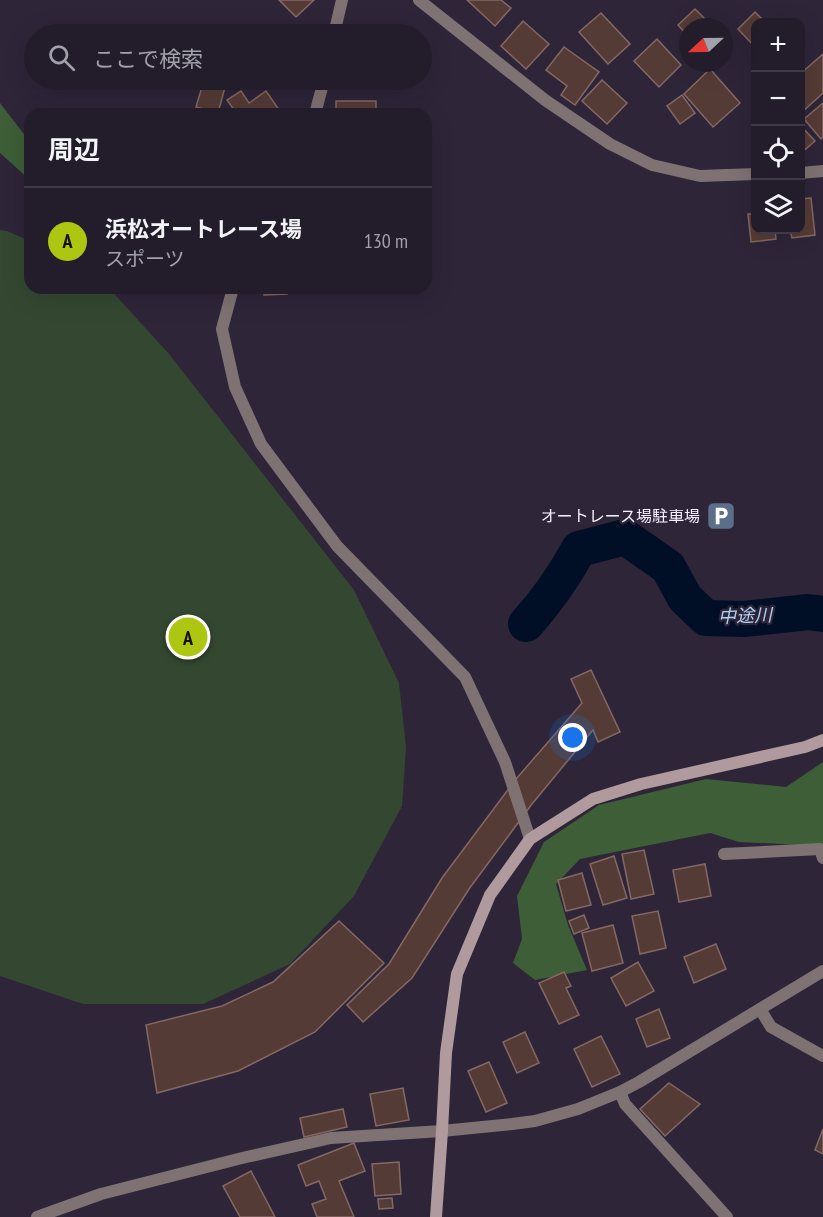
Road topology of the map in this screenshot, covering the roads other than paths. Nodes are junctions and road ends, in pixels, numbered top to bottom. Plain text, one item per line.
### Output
1 (342, 0) edge
2 (419, 0) edge
3 (336, 24) edge
4 (321, 90) edge
5 (317, 108) edge
6 (823, 171) edge
7 (805, 173) edge
8 (751, 174) edge
9 (231, 294) edge
10 (823, 740) edge
11 (530, 839) junction
12 (724, 854) dead end
13 (823, 858) edge
14 (823, 971) edge
15 (760, 1009) junction
16 (823, 1056) edge
17 (620, 1092) junction
18 (442, 1131) junction
19 (37, 1217) edge
20 (436, 1217) edge
21 (727, 1217) edge

1 - 3 street
2 - 8 street
4 - 5 street
6 - 7 street
9 - 11 street
10 - 11 street
11 - 18 street
12 - 13 street
14 - 15 street
15 - 16 street
15 - 17 street
17 - 18 street
17 - 21 street
18 - 19 street
18 - 20 street

